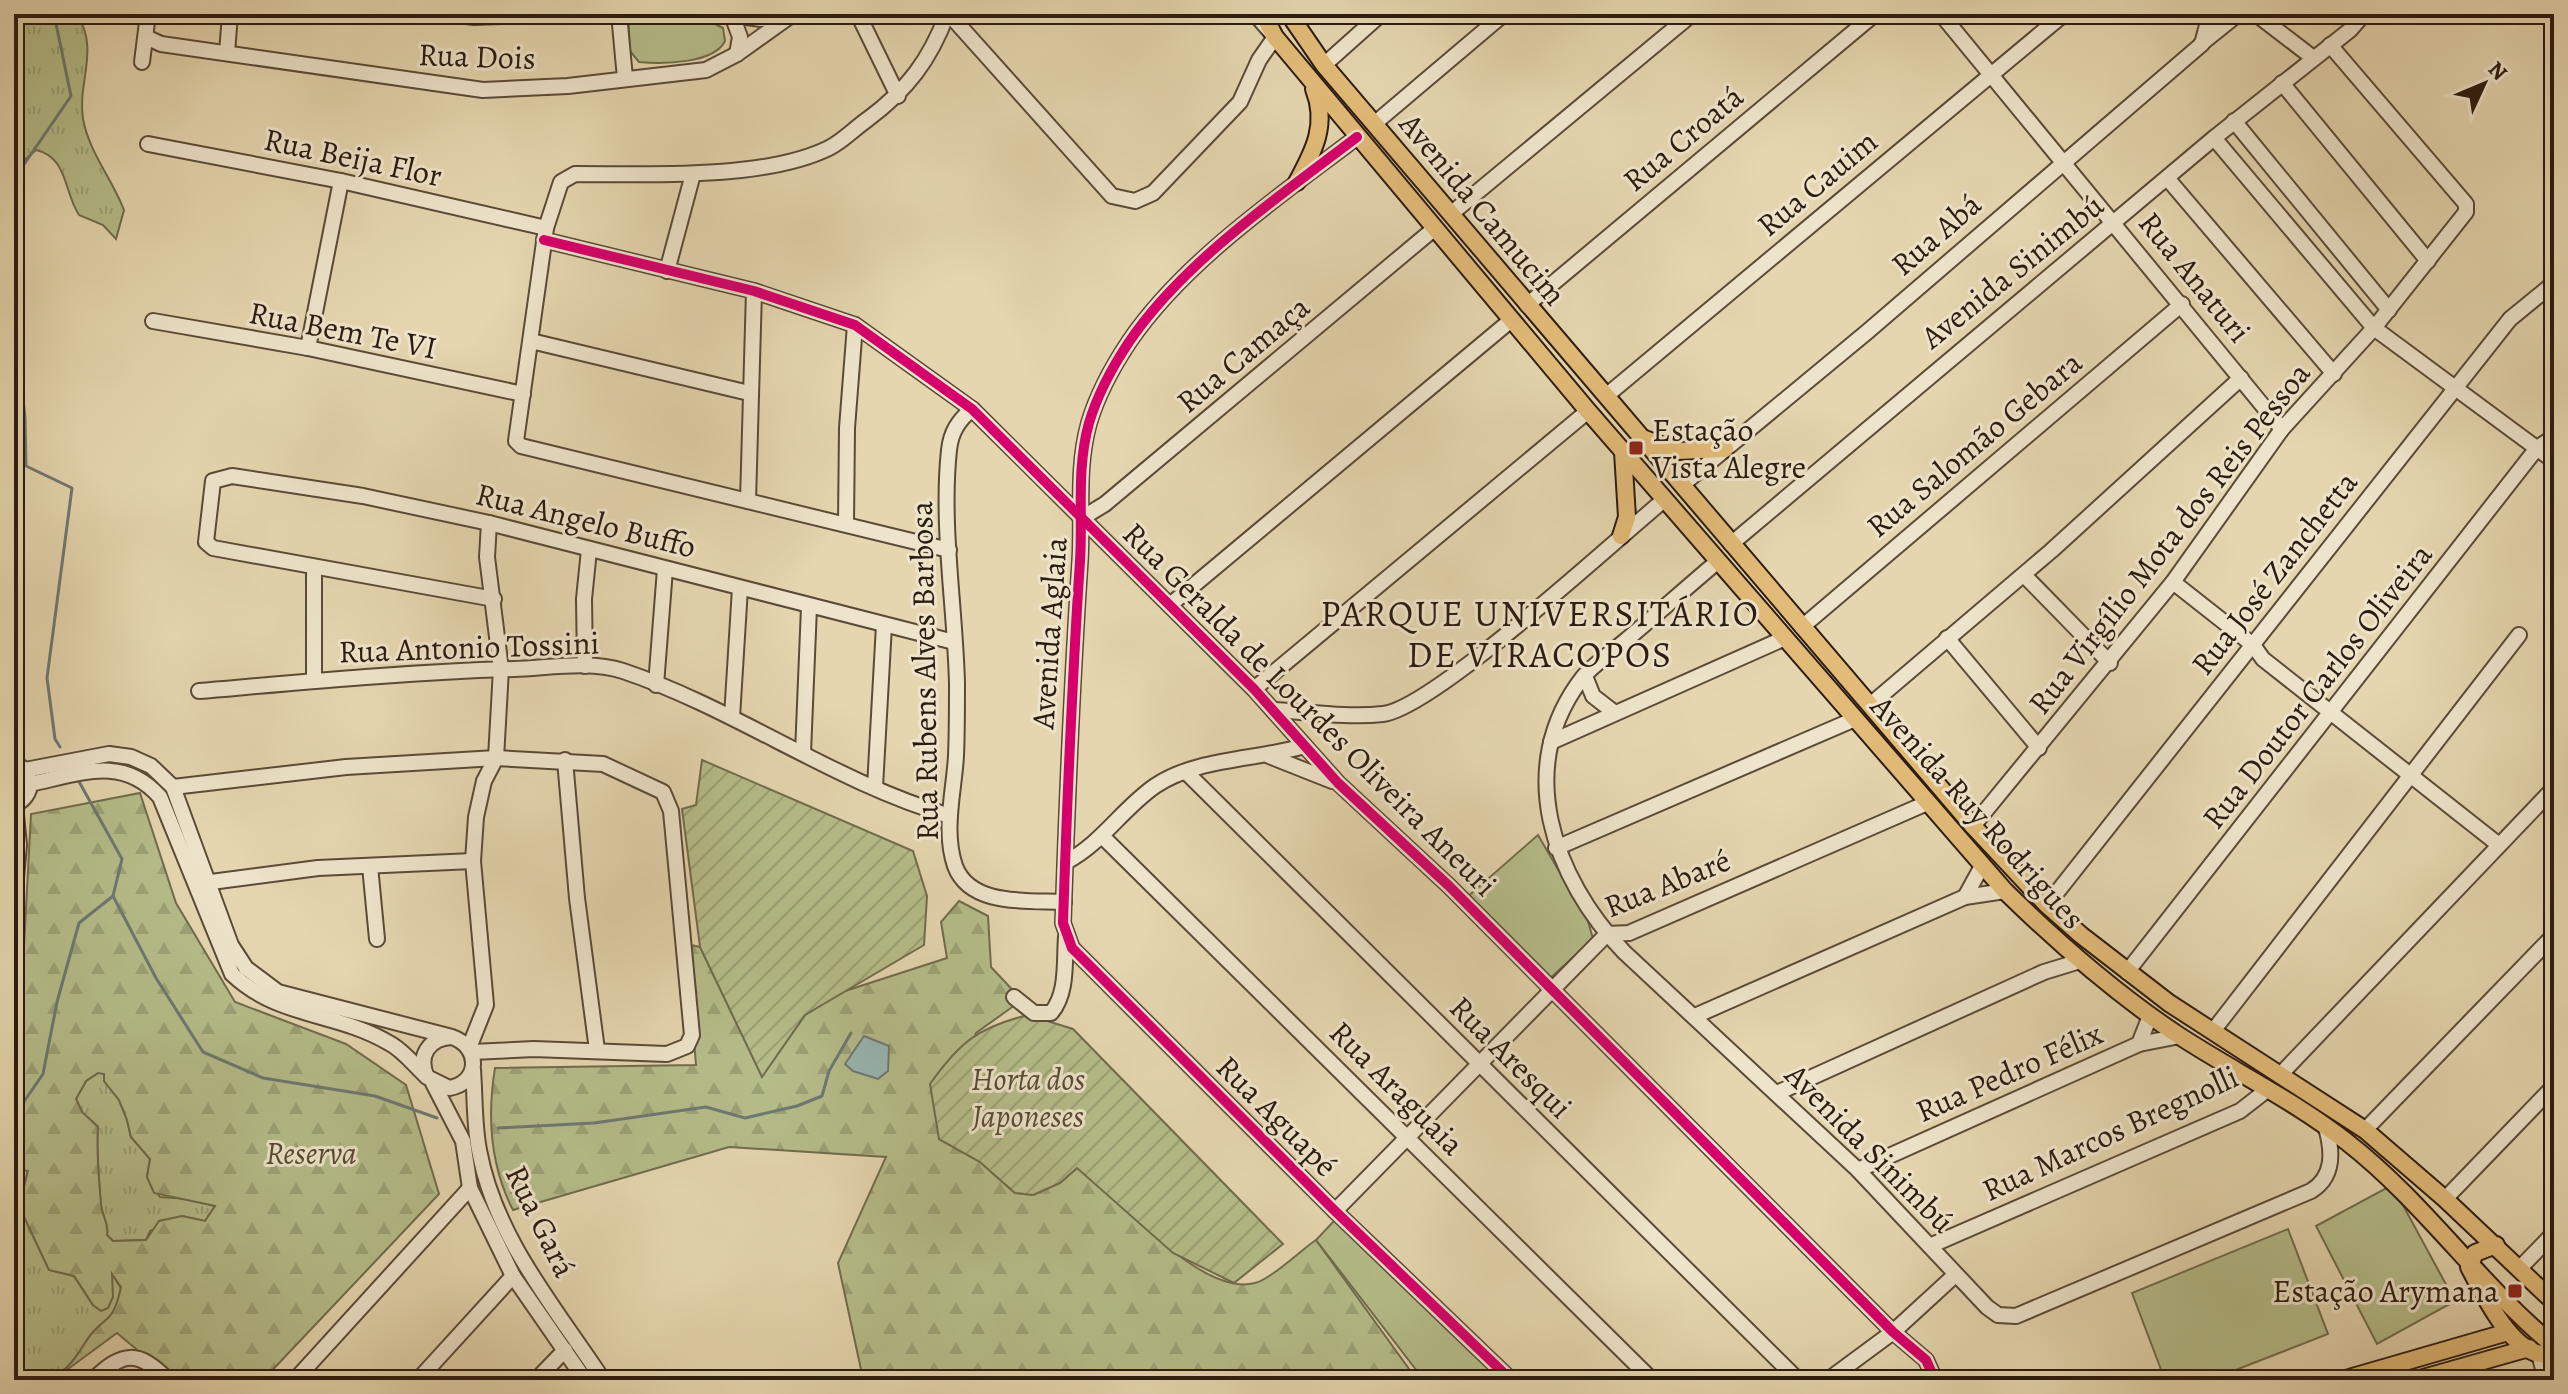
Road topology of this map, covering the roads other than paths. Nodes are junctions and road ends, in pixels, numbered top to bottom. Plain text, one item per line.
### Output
1 (148, 14) edge
2 (230, 14) edge
3 (448, 14) edge
4 (561, 14) edge
5 (619, 14) edge
6 (858, 14) edge
7 (948, 14) edge
8 (1255, 14) edge
9 (1263, 14) edge
10 (1289, 14) edge
11 (1381, 14) edge
12 (1504, 14) edge
13 (1692, 14) edge
14 (1875, 14) edge
15 (1941, 14) edge
16 (2064, 14) edge
17 (2210, 14) edge
18 (2238, 14) edge
19 (2256, 14) edge
20 (2364, 14) edge
21 (790, 15) edge
22 (729, 16) edge
23 (146, 37) junction
24 (1275, 37) junction
25 (2202, 44) junction
26 (2330, 45) junction
27 (227, 53) junction
28 (737, 54) junction
29 (2312, 57) junction
30 (142, 62) dead end
31 (1324, 65) junction
32 (1306, 73) junction
33 (1991, 76) junction
34 (625, 78) junction
35 (2282, 83) junction
36 (898, 96) junction
37 (2234, 121) junction
38 (1374, 124) junction
39 (1357, 137) junction
40 (2214, 138) junction
41 (148, 144) dead end
42 (2063, 160) junction
43 (693, 174) junction
44 (2167, 178) junction
45 (341, 181) junction
46 (1297, 182) junction
47 (1452, 213) junction
48 (2114, 224) junction
49 (1435, 228) junction
50 (545, 234) junction
51 (2428, 261) junction
52 (667, 271) junction
53 (2554, 283) edge
54 (754, 291) junction
55 (2182, 304) junction
56 (1527, 305) junction
57 (2389, 310) junction
58 (153, 321) dead end
59 (1510, 321) junction
60 (855, 325) junction
61 (2374, 328) junction
62 (531, 341) junction
63 (308, 348) junction
64 (2334, 374) junction
65 (2241, 378) junction
66 (2455, 389) junction
67 (749, 393) junction
68 (523, 394) junction
69 (1606, 396) junction
70 (972, 409) junction
71 (1588, 411) junction
72 (2282, 429) junction
73 (1640, 437) junction
74 (2554, 437) edge
75 (2537, 448) junction
76 (1725, 449) junction
77 (1623, 452) junction
78 (2554, 461) edge
79 (1682, 485) junction
80 (1664, 500) junction
81 (748, 501) junction
82 (1082, 518) junction
83 (489, 523) junction
84 (846, 523) junction
85 (1621, 536) junction
86 (1731, 544) junction
87 (589, 550) junction
88 (949, 550) junction
89 (1717, 562) junction
90 (314, 567) junction
91 (665, 569) junction
92 (2024, 575) junction
93 (2173, 582) junction
94 (740, 588) junction
95 (494, 599) junction
96 (1170, 605) junction
97 (809, 607) junction
98 (884, 625) junction
99 (1802, 627) junction
100 (2519, 635) dead end
101 (1785, 638) junction
102 (1947, 638) junction
103 (954, 642) junction
104 (2253, 645) junction
105 (2110, 663) junction
106 (585, 666) junction
107 (501, 669) junction
108 (1585, 676) junction
109 (314, 681) junction
110 (656, 685) junction
111 (1254, 689) junction
112 (199, 691) dead end
113 (1870, 705) junction
114 (1273, 710) junction
115 (1615, 713) junction
116 (2333, 713) junction
117 (732, 717) junction
118 (1855, 719) junction
119 (1551, 742) junction
120 (1304, 746) junction
121 (2039, 748) junction
122 (803, 753) junction
123 (1269, 756) junction
124 (496, 758) junction
125 (565, 760) junction
126 (1186, 772) junction
127 (23, 773) edge
128 (2412, 773) junction
129 (1338, 783) junction
130 (173, 787) junction
131 (875, 787) junction
132 (2554, 788) edge
133 (1927, 803) junction
134 (14, 805) edge
135 (950, 816) junction
136 (1973, 826) junction
137 (1103, 837) junction
138 (1961, 843) junction
139 (2499, 845) junction
140 (1556, 848) junction
141 (473, 861) junction
142 (1066, 862) junction
143 (370, 866) junction
144 (1982, 866) junction
145 (211, 882) junction
146 (2005, 891) junction
147 (1965, 897) junction
148 (14, 899) edge
149 (1064, 902) junction
150 (2047, 905) junction
151 (1607, 934) junction
152 (2554, 935) edge
153 (1066, 937) junction
154 (377, 939) dead end
155 (2057, 943) junction
156 (2080, 961) junction
157 (2044, 972) junction
158 (2127, 972) junction
159 (1552, 988) junction
160 (1014, 997) dead end
161 (1695, 1016) junction
162 (2150, 1016) junction
163 (2213, 1031) junction
164 (2180, 1036) junction
165 (452, 1037) junction
166 (2139, 1044) junction
167 (471, 1050) junction
168 (597, 1050) junction
169 (1477, 1065) junction
170 (473, 1070) junction
171 (2280, 1075) junction
172 (430, 1080) junction
173 (2554, 1086) edge
174 (2267, 1090) junction
175 (1777, 1093) junction
176 (2326, 1128) junction
177 (2365, 1130) junction
178 (1407, 1137) junction
179 (1858, 1170) junction
180 (470, 1188) junction
181 (2445, 1199) junction
182 (1335, 1211) junction
183 (2554, 1233) edge
184 (1932, 1245) junction
185 (2496, 1245) junction
186 (2469, 1267) junction
187 (2520, 1268) junction
188 (513, 1276) junction
189 (1954, 1276) junction
190 (2554, 1302) edge
191 (1893, 1332) junction
192 (2508, 1332) junction
193 (565, 1350) junction
194 (2544, 1350) edge
195 (93, 1380) edge
196 (168, 1380) edge
197 (295, 1380) edge
198 (418, 1380) edge
199 (536, 1380) edge
200 (585, 1380) edge
201 (603, 1380) edge
202 (1511, 1380) edge
203 (1652, 1380) edge
204 (1798, 1380) edge
205 (1828, 1380) edge
206 (1935, 1380) edge
207 (2342, 1380) edge
208 (2416, 1380) edge
209 (2546, 1380) edge

1 - 23 street
2 - 27 street
3 - 4 street
5 - 34 street
6 - 36 street
7 - 24 street
7 - 36 street
8 - 24 street, Avenida Camucim
9 - 24 main road, Avenida Camucim
10 - 31 main road, Avenida Camucim
11 - 31 street
12 - 38 street
13 - 47 street
14 - 56 street, Rua Croatá
15 - 33 street, Rua Anaturi
16 - 33 street, Rua Cauim
17 - 25 street
18 - 25 street, Rua Abá
19 - 29 street
20 - 26 street, Avenida Sinimbú
21 - 22 street
21 - 28 street, Rua Dois
22 - 28 street
23 - 27 street, Rua Dois
23 - 30 street
24 - 32 main road, Avenida Camucim
25 - 42 street, Rua Abá
26 - 29 street, Avenida Sinimbú
26 - 51 street, Rua Virgílio Mota dos Reis Pessoa
27 - 34 street, Rua Dois
28 - 34 street, Rua Dois
29 - 35 street, Avenida Sinimbú
31 - 38 main road, Avenida Camucim
32 - 39 main road, Avenida Camucim
32 - 46 main road
33 - 42 street, Rua Anaturi
33 - 69 street, Rua Cauim
35 - 37 street, Avenida Sinimbú
35 - 51 street
36 - 43 street
37 - 40 street, Avenida Sinimbú
37 - 57 street
38 - 39 main road
38 - 47 main road, Avenida Camucim
39 - 46 street, Avenida Aglaia
39 - 49 main road, Avenida Camucim
40 - 44 street, Avenida Sinimbú
40 - 61 street
41 - 45 street, Rua Beija Flor
42 - 48 street, Rua Anaturi
42 - 76 street, Rua Abá
43 - 50 street
43 - 52 street
44 - 48 street, Avenida Sinimbú
44 - 64 street
45 - 50 street, Rua Beija Flor
45 - 63 street
46 - 82 street, Avenida Aglaia
47 - 56 main road, Avenida Camucim
48 - 55 street, Rua Anaturi
48 - 86 street, Avenida Sinimbú
49 - 59 main road, Avenida Camucim
49 - 82 street, Rua Camaça
50 - 52 street, Rua Geralda de Lourdes Oliveira Aneuri
50 - 62 street
51 - 57 street, Rua Virgílio Mota dos Reis Pessoa
52 - 54 street, Rua Geralda de Lourdes Oliveira Aneuri
53 - 66 street, Rua José Zanchetta
54 - 60 street, Rua Geralda de Lourdes Oliveira Aneuri
54 - 67 street
55 - 65 street, Rua Anaturi
55 - 99 street, Rua Salomão Gebara
56 - 59 main road
56 - 69 main road, Avenida Camucim
57 - 61 street, Rua Virgílio Mota dos Reis Pessoa
58 - 63 street, Rua Bem Te VI
59 - 71 main road, Avenida Camucim
59 - 96 street
60 - 70 street, Rua Geralda de Lourdes Oliveira Aneuri
60 - 84 street
61 - 64 street, Rua Virgílio Mota dos Reis Pessoa
61 - 66 street
62 - 67 street
62 - 68 street
63 - 68 street, Rua Bem Te VI
64 - 72 street, Rua Virgílio Mota dos Reis Pessoa
65 - 72 street, Rua Anaturi
65 - 92 street
66 - 75 street
66 - 104 street, Rua José Zanchetta
67 - 81 street
68 - 81 street
69 - 73 main road, Avenida Camucim
70 - 82 street, Rua Geralda de Lourdes Oliveira Aneuri
70 - 88 street, Rua Rubens Alves Barbosa
71 - 77 main road, Avenida Camucim
71 - 111 street
72 - 93 street, Rua Virgílio Mota dos Reis Pessoa
73 - 76 main road
73 - 79 main road, Avenida Ruy Rodrigues
74 - 75 street, Rua Doutor Carlos Oliveira
75 - 78 street
75 - 116 street, Rua Doutor Carlos Oliveira
76 - 79 street, Rua Abá
77 - 80 main road, Avenida Ruy Rodrigues
77 - 85 main road
79 - 80 main road
79 - 86 main road, Avenida Ruy Rodrigues
80 - 85 street
80 - 89 main road, Avenida Ruy Rodrigues
81 - 84 street
82 - 96 street, Rua Geralda de Lourdes Oliveira Aneuri
82 - 142 street, Avenida Aglaia
83 - 87 street, Rua Angelo Buffo
83 - 90 street, Rua Angelo Buffo
83 - 95 street
84 - 88 street
85 - 114 street
86 - 89 main road
86 - 99 main road, Avenida Ruy Rodrigues
87 - 91 street, Rua Angelo Buffo
87 - 106 street
88 - 103 street, Rua Rubens Alves Barbosa
89 - 101 main road, Avenida Ruy Rodrigues
89 - 108 street, Avenida Sinimbú
90 - 95 street
90 - 109 street
91 - 94 street, Rua Angelo Buffo
91 - 110 street
92 - 102 street
92 - 105 street
93 - 104 street
93 - 105 street, Rua Virgílio Mota dos Reis Pessoa
94 - 97 street, Rua Angelo Buffo
94 - 117 street
95 - 107 street
96 - 111 street, Rua Geralda de Lourdes Oliveira Aneuri
97 - 98 street, Rua Angelo Buffo
97 - 122 street
98 - 103 street, Rua Angelo Buffo
98 - 131 street
99 - 113 main road, Avenida Ruy Rodrigues
100 - 128 street
101 - 115 street
101 - 118 main road, Avenida Ruy Rodrigues
102 - 113 street
102 - 121 street
103 - 135 street, Rua Rubens Alves Barbosa
104 - 116 street
104 - 150 street, Rua José Zanchetta
105 - 121 street, Rua Virgílio Mota dos Reis Pessoa
106 - 107 street, Rua Antonio Tossini
106 - 110 street, Rua Antonio Tossini
107 - 109 street, Rua Antonio Tossini
107 - 124 street
108 - 115 street
108 - 119 street, Avenida Sinimbú
109 - 112 street, Rua Antonio Tossini
110 - 117 street, Rua Antonio Tossini
111 - 114 street, Rua Geralda de Lourdes Oliveira Aneuri
113 - 136 main road, Avenida Ruy Rodrigues
114 - 120 street, Rua Geralda de Lourdes Oliveira Aneuri
115 - 119 street
116 - 128 street
116 - 158 street, Rua Doutor Carlos Oliveira
117 - 122 street, Rua Antonio Tossini
118 - 133 main road, Avenida Ruy Rodrigues
118 - 140 street
119 - 140 street, Avenida Sinimbú
120 - 123 street
120 - 129 street, Rua Geralda de Lourdes Oliveira Aneuri
121 - 136 street, Rua Virgílio Mota dos Reis Pessoa
122 - 131 street, Rua Antonio Tossini
123 - 126 street
123 - 129 street
124 - 125 street
124 - 130 street
124 - 141 street
125 - 168 street
125 - 168 street
126 - 137 street
126 - 169 street, Rua Aresqui
127 - 130 street
127 - 134 street
127 - 172 street
128 - 139 street
128 - 163 street
129 - 159 street, Rua Geralda de Lourdes Oliveira Aneuri
130 - 145 street
131 - 135 street, Rua Antonio Tossini
132 - 139 street
133 - 138 main road, Avenida Ruy Rodrigues
133 - 151 street, Rua Abaré
134 - 148 street
135 - 149 street, Rua Rubens Alves Barbosa
136 - 138 main road
136 - 150 main road, Avenida Ruy Rodrigues
137 - 142 street
137 - 178 street, Rua Araguaia
138 - 144 main road, Avenida Ruy Rodrigues
139 - 171 street
140 - 151 street, Avenida Sinimbú
141 - 143 street
141 - 167 street
142 - 149 street
143 - 145 street
143 - 154 street
144 - 146 main road, Avenida Ruy Rodrigues
144 - 147 street
145 - 165 street
146 - 147 street
146 - 155 main road, Avenida Ruy Rodrigues
147 - 161 street
149 - 153 street
150 - 158 main road, Avenida Ruy Rodrigues
151 - 159 street, Rua Abaré
151 - 161 street, Avenida Sinimbú
152 - 177 street
153 - 160 street
153 - 182 street, Rua Aguapé
155 - 156 main road, Avenida Ruy Rodrigues
155 - 157 street
156 - 157 street
156 - 162 main road, Avenida Ruy Rodrigues
157 - 175 street
158 - 163 main road, Avenida Ruy Rodrigues
159 - 169 street, Rua Abaré
159 - 191 street, Rua Geralda de Lourdes Oliveira Aneuri
161 - 175 street, Avenida Sinimbú
162 - 164 main road, Avenida Ruy Rodrigues
162 - 166 street, Rua Pedro Félix
163 - 171 main road, Avenida Ruy Rodrigues
164 - 166 street, Rua Pedro Félix
164 - 174 main road, Avenida Ruy Rodrigues
165 - 167 street
165 - 172 street
166 - 179 street, Rua Pedro Félix
167 - 168 street
167 - 170 street
169 - 178 street, Rua Abaré
169 - 204 street, Rua Aresqui
170 - 172 street
170 - 201 street, Rua Gará
171 - 174 main road
171 - 177 main road, Avenida Ruy Rodrigues
172 - 180 street
173 - 181 street
174 - 176 main road, Avenida Ruy Rodrigues
174 - 184 street, Rua Marcos Bregnolli
175 - 179 street, Avenida Sinimbú
176 - 186 main road, Avenida Ruy Rodrigues
176 - 189 street, Avenida Sinimbú
177 - 181 main road, Avenida Ruy Rodrigues
178 - 182 street, Rua Abaré
178 - 203 street, Rua Araguaia
179 - 184 street, Avenida Sinimbú
180 - 188 street
180 - 197 street
181 - 185 main road, Avenida Ruy Rodrigues
182 - 202 street, Rua Aguapé
183 - 187 street
184 - 189 street, Avenida Sinimbú
185 - 186 main road
185 - 187 main road, Avenida Ruy Rodrigues
186 - 192 main road
186 - 194 main road, Avenida Ruy Rodrigues
187 - 190 main road, Avenida Ruy Rodrigues
188 - 193 street
188 - 198 street
189 - 191 street
191 - 205 street
191 - 206 street, Rua Geralda de Lourdes Oliveira Aneuri
192 - 194 main road
192 - 207 main road
193 - 199 street
193 - 200 street
194 - 208 main road
194 - 209 street
195 - 196 street

